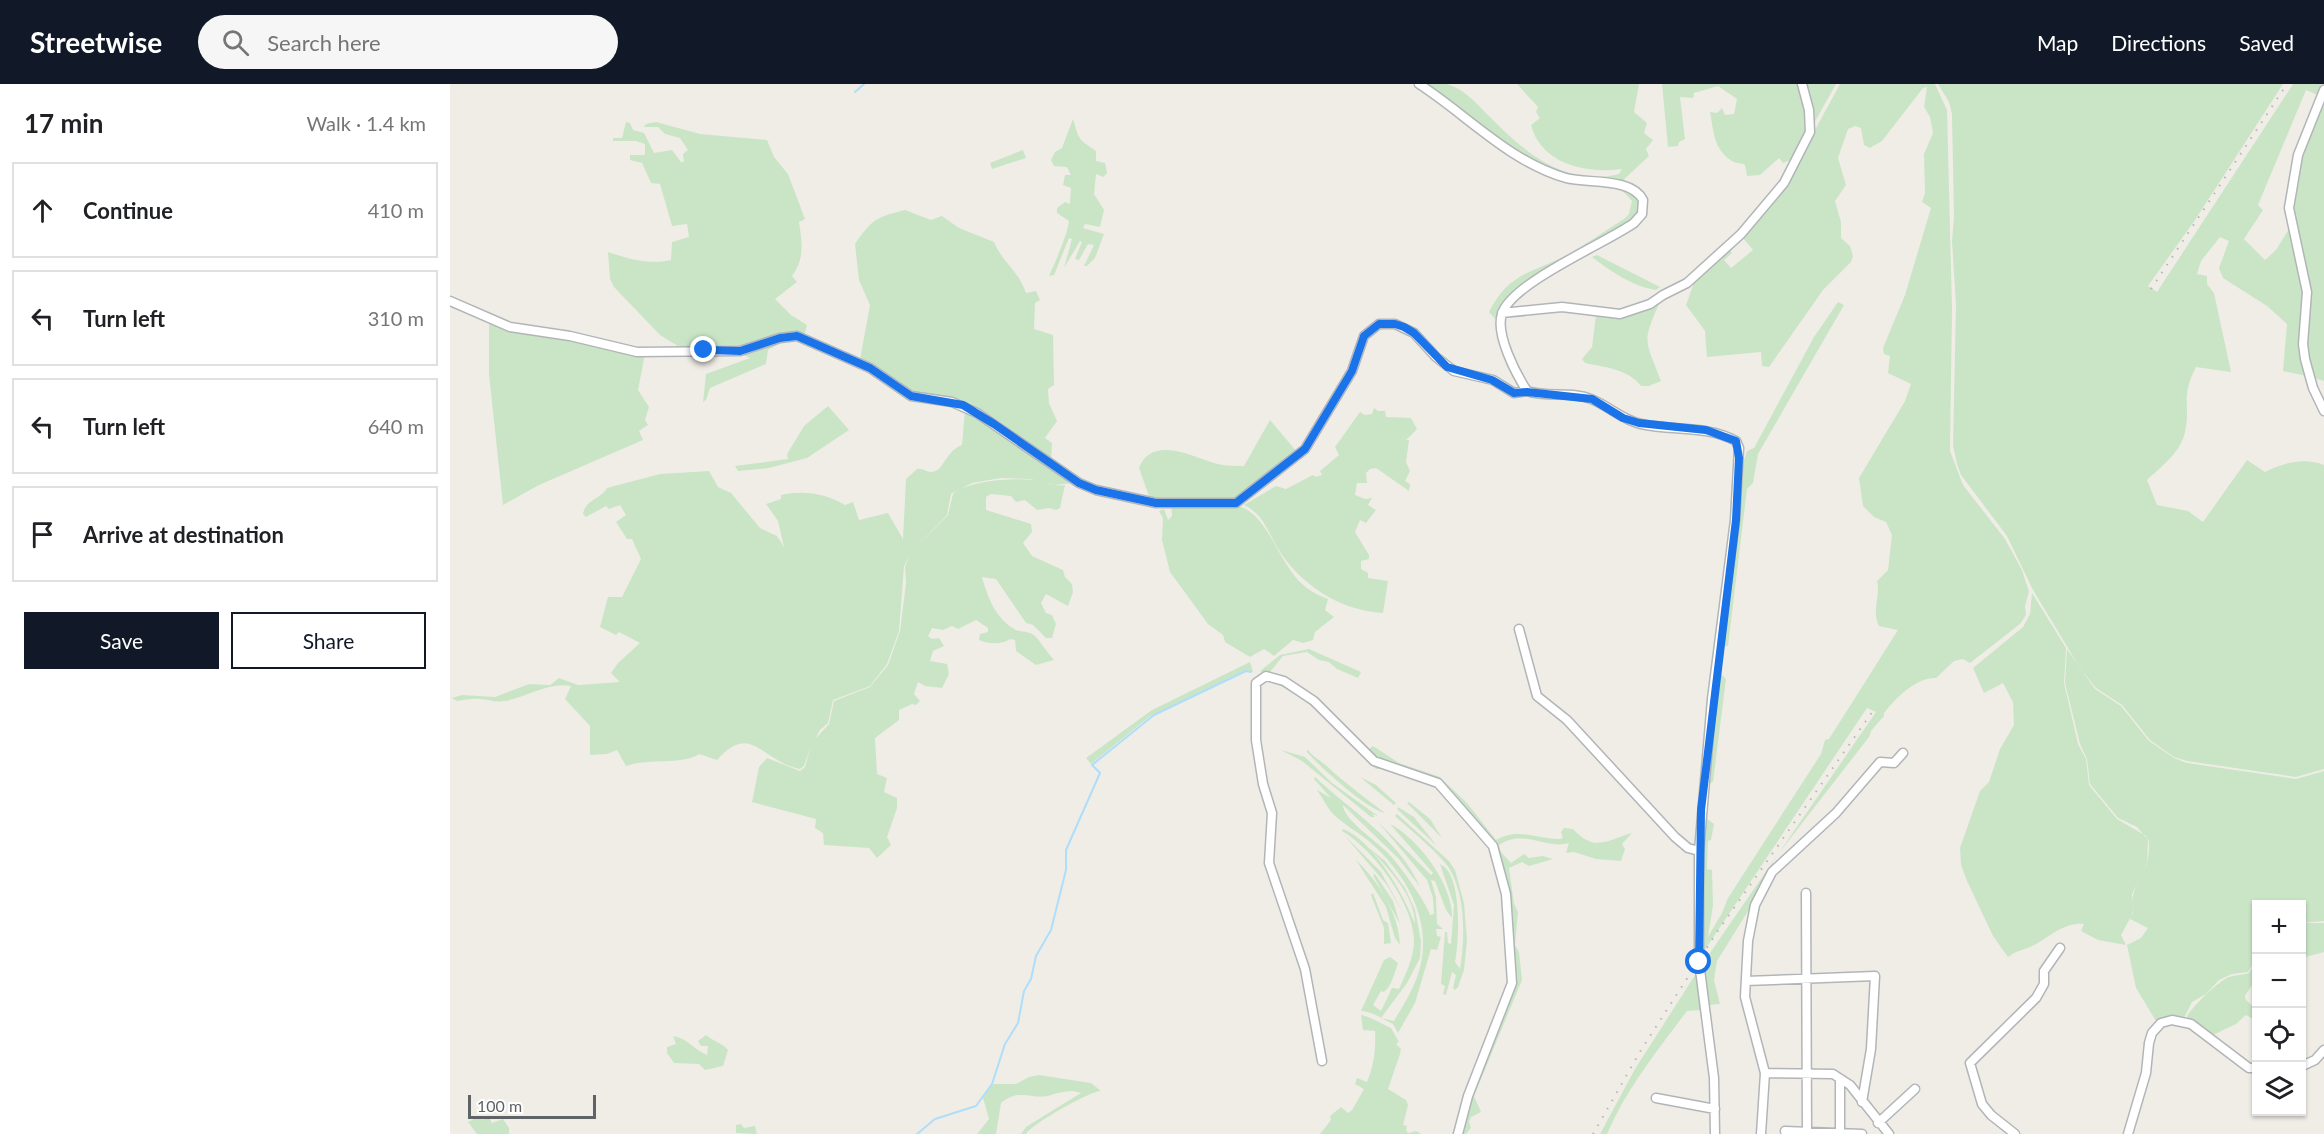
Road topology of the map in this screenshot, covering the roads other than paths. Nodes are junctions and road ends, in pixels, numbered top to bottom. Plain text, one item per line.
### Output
1 (1419, 84) edge
2 (1802, 84) edge
3 (2324, 90) edge
4 (450, 301) edge
5 (1502, 314) junction
6 (1527, 392) junction
7 (2324, 411) edge
8 (1519, 628) dead end
9 (1903, 753) dead end
10 (1699, 851) junction
11 (1806, 893) dead end
12 (2060, 948) dead end
13 (1807, 979) junction
14 (1746, 981) junction
15 (2324, 1050) edge
16 (1322, 1062) dead end
17 (2306, 1064) edge
18 (2252, 1068) edge
19 (1809, 1071) junction
20 (1765, 1072) junction
21 (1840, 1078) junction
22 (1914, 1089) dead end
23 (1656, 1098) dead end
24 (1862, 1102) junction
25 (1716, 1109) junction
26 (1878, 1123) junction
27 (1785, 1131) dead end
28 (1807, 1133) edge
29 (1458, 1134) edge
30 (1715, 1134) edge
31 (1761, 1134) edge
32 (1840, 1134) edge
33 (1862, 1134) edge
34 (1888, 1134) edge
35 (2015, 1134) edge
36 (2128, 1134) edge

1 - 5 street
2 - 5 street
3 - 7 street
4 - 6 street
5 - 6 street
6 - 10 street
8 - 10 street
9 - 14 street
10 - 25 street
11 - 13 street
12 - 35 street
13 - 14 street
13 - 19 street
13 - 24 street
14 - 20 street
15 - 17 street
16 - 29 street
18 - 36 street
19 - 20 street
19 - 21 street
19 - 28 street
20 - 31 street
21 - 24 street
21 - 32 street
22 - 26 street
23 - 25 street
24 - 26 street
25 - 30 street
26 - 34 street
27 - 28 street
28 - 32 street
32 - 33 street

